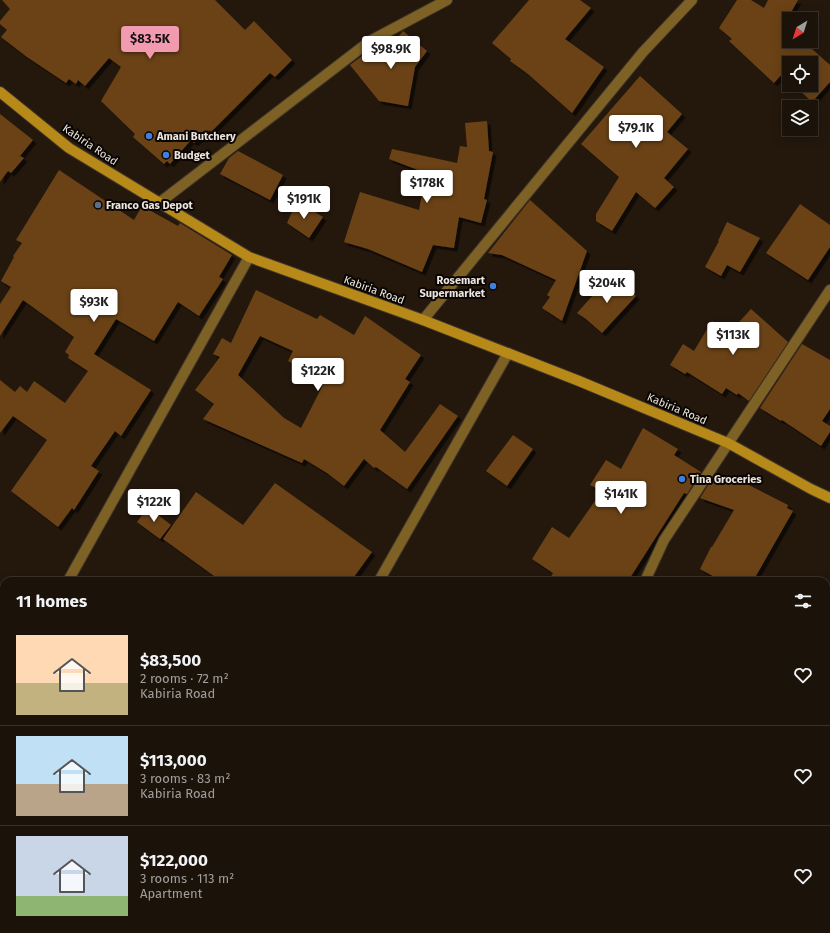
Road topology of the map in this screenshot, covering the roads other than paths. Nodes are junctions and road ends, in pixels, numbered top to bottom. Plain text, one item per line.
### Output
1 (447, 0) edge
2 (692, 0) edge
3 (1, 94) edge
4 (159, 203) junction
5 (249, 257) junction
6 (830, 290) edge
7 (422, 320) junction
8 (508, 354) junction
9 (728, 443) junction
10 (830, 498) edge
11 (70, 577) edge
12 (381, 577) edge
13 (647, 577) edge

1 - 4 street
2 - 7 street
3 - 4 main road, Kabiria Road
4 - 5 main road, Kabiria Road
5 - 7 main road, Kabiria Road
5 - 11 street
6 - 9 street
7 - 8 main road, Kabiria Road
8 - 9 main road, Kabiria Road
8 - 12 street
9 - 10 main road, Kabiria Road
9 - 13 street

